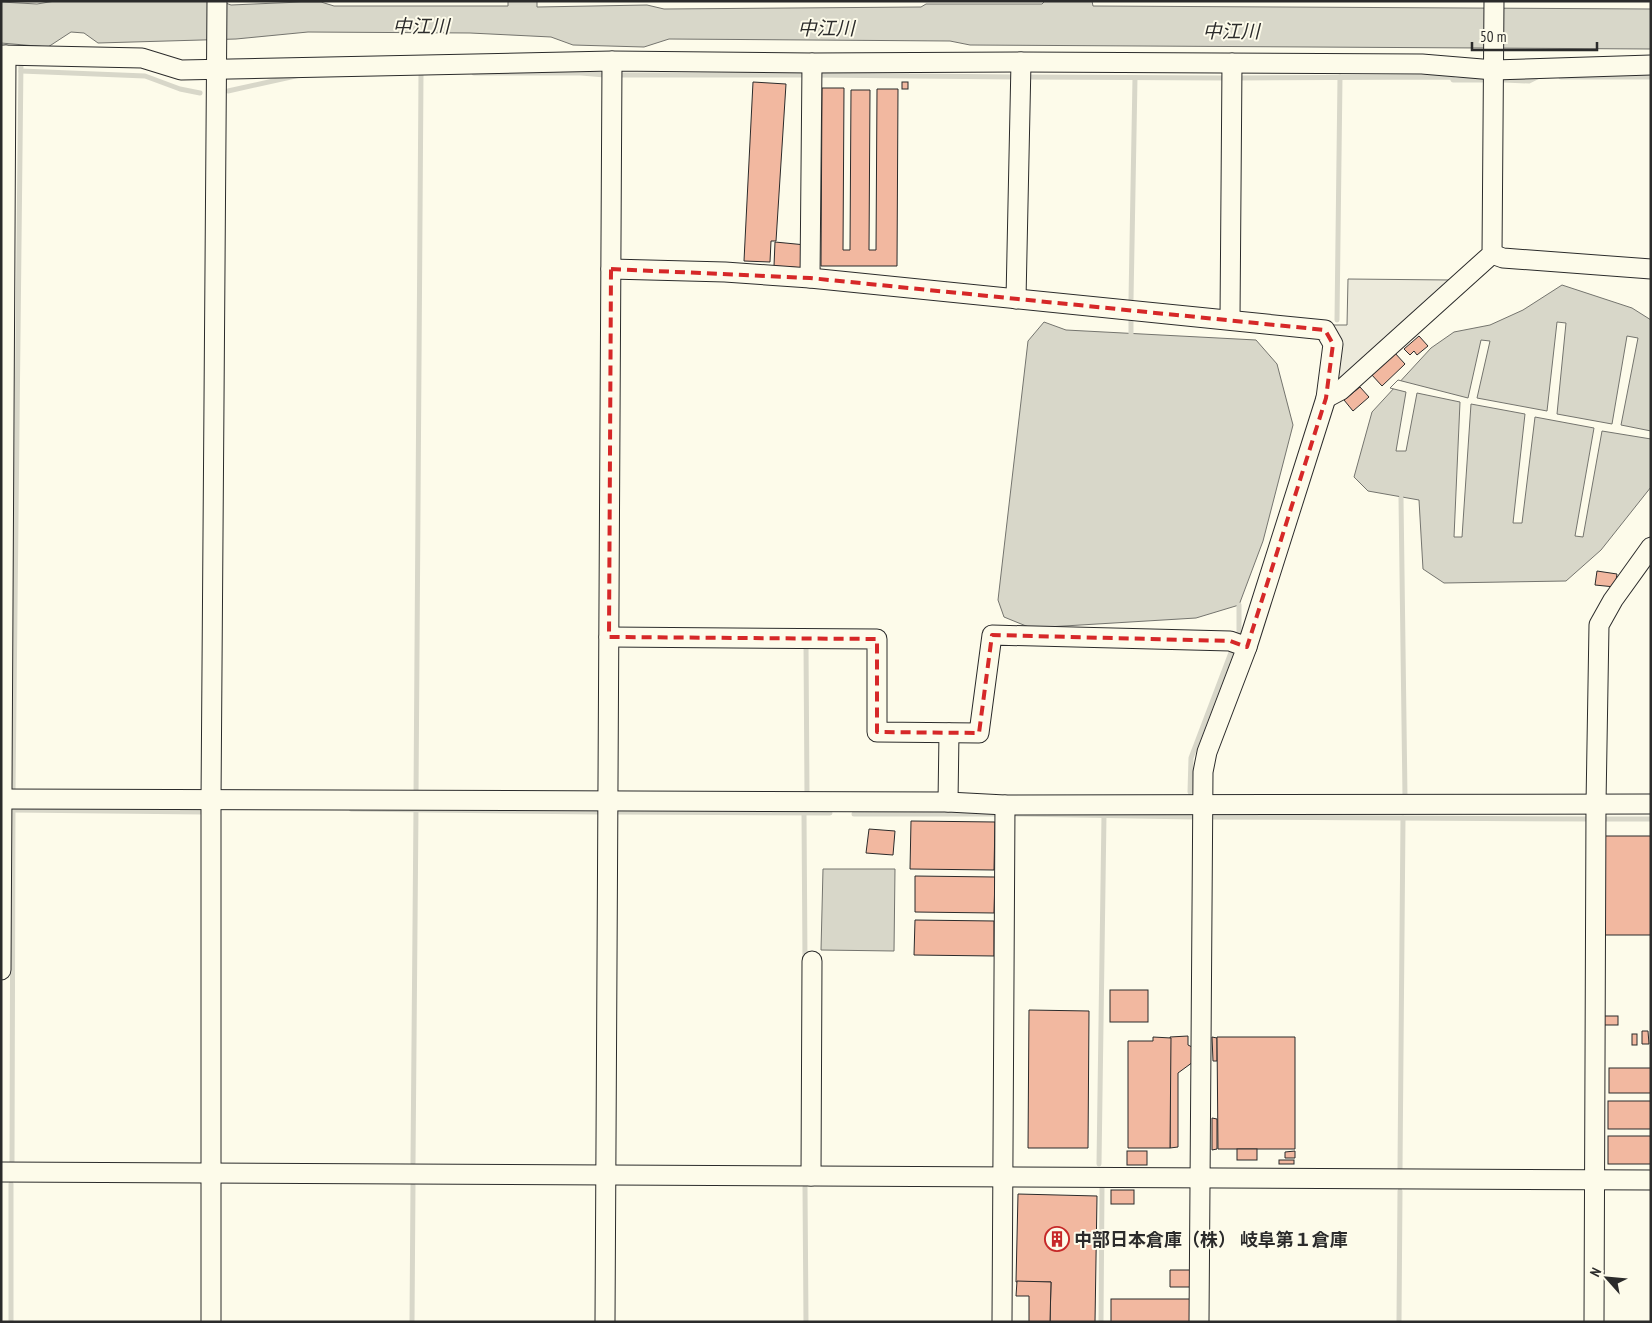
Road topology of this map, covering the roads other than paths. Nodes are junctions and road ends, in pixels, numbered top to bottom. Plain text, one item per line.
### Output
1 (217, 1) edge
2 (1494, 1) edge
3 (4, 55) edge
4 (612, 61) junction
5 (1021, 62) junction
6 (812, 63) junction
7 (1232, 63) junction
8 (1651, 65) edge
9 (1494, 66) junction
10 (217, 69) junction
11 (1492, 254) junction
12 (611, 269) junction
13 (1651, 269) edge
14 (810, 278) junction
15 (1016, 299) junction
16 (1230, 319) junction
17 (1326, 398) junction
18 (1651, 547) edge
19 (609, 637) junction
20 (1247, 647) junction
21 (949, 733) junction
22 (2, 799) edge
23 (212, 801) junction
24 (607, 802) junction
25 (948, 802) junction
26 (1202, 804) junction
27 (1596, 804) junction
28 (1651, 804) edge
29 (1005, 805) junction
30 (812, 962) dead end
31 (1, 970) edge
32 (1, 1172) edge
33 (212, 1173) junction
34 (606, 1176) junction
35 (812, 1176) junction
36 (1003, 1176) junction
37 (1199, 1176) junction
38 (1594, 1179) junction
39 (1651, 1180) edge
40 (211, 1322) edge
41 (605, 1322) edge
42 (1002, 1322) edge
43 (1199, 1322) edge
44 (1594, 1322) edge

1 - 10 street
2 - 9 street
3 - 10 street
3 - 22 street
4 - 6 street
4 - 10 street
4 - 12 street
5 - 6 street
5 - 7 street
5 - 15 street
6 - 14 street
7 - 9 street
7 - 16 street
8 - 9 street
9 - 11 street
10 - 23 street
11 - 13 street
11 - 17 street
12 - 14 street
12 - 19 street
14 - 15 street
15 - 16 street
16 - 17 street
17 - 20 street
18 - 27 street
19 - 21 street
19 - 24 street
20 - 21 street
20 - 26 street
21 - 25 street
22 - 23 street
22 - 31 street
23 - 24 street
23 - 33 street
24 - 25 street
24 - 34 street
25 - 29 street
26 - 27 street
26 - 29 street
26 - 37 street
27 - 28 street
27 - 38 street
29 - 36 street
30 - 35 street
32 - 33 street
33 - 34 street
33 - 40 street
34 - 35 street
34 - 41 street
35 - 36 street
36 - 37 street
36 - 42 street
37 - 38 street
37 - 43 street
38 - 39 street
38 - 44 street

